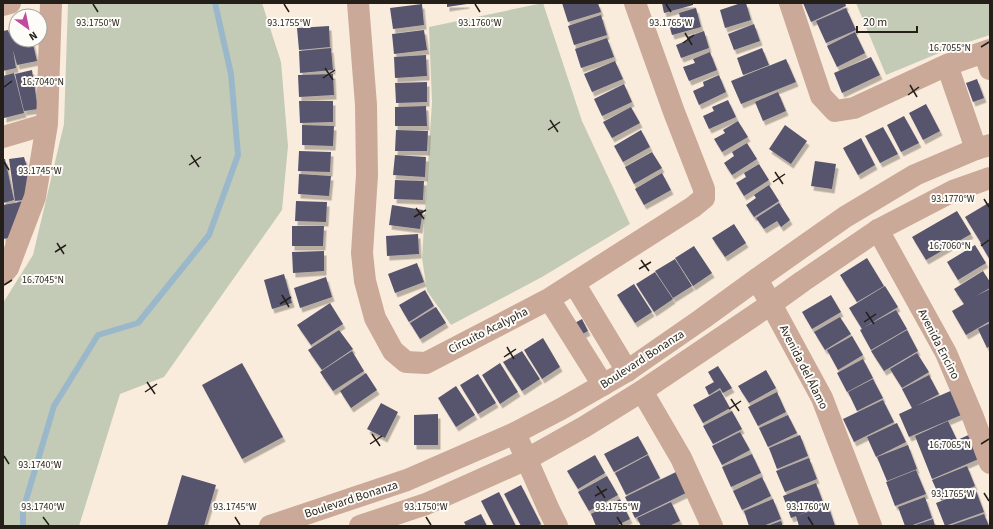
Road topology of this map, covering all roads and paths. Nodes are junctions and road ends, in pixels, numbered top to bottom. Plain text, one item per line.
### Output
1 (10, 3) edge
2 (51, 3) edge
3 (358, 3) edge
4 (635, 3) edge
5 (790, 3) edge
6 (3, 5) edge
7 (988, 57) edge
8 (947, 65) junction
9 (48, 124) junction
10 (3, 137) edge
11 (983, 147) edge
12 (990, 178) edge
13 (878, 230) junction
14 (5, 271) edge
15 (756, 279) junction
16 (574, 284) junction
17 (548, 299) junction
18 (771, 304) junction
19 (627, 371) junction
20 (603, 385) junction
21 (642, 391) junction
22 (515, 433) junction
23 (527, 459) junction
24 (990, 464) edge
25 (270, 526) edge
26 (360, 526) edge
27 (557, 526) edge
28 (712, 526) edge
29 (871, 526) edge

1 - 6 street
2 - 9 street
3 - 17 street, Circuito Acalypha
4 - 16 street, Circuito Acalypha
5 - 8 street
7 - 8 street
8 - 11 street
9 - 10 street
9 - 14 street
11 - 15 street, Boulevard Bonanza
12 - 13 street
13 - 18 street
13 - 24 street, Avenida Encino
15 - 18 street, Avenida del Álamo
15 - 19 street, Boulevard Bonanza
16 - 17 street, Circuito Acalypha
16 - 19 street
17 - 20 street
18 - 21 street
18 - 29 street, Avenida del Álamo
19 - 20 street, Boulevard Bonanza
20 - 22 street, Boulevard Bonanza
21 - 23 street
21 - 28 street
22 - 23 street
22 - 25 street, Boulevard Bonanza
23 - 26 street
23 - 27 street

